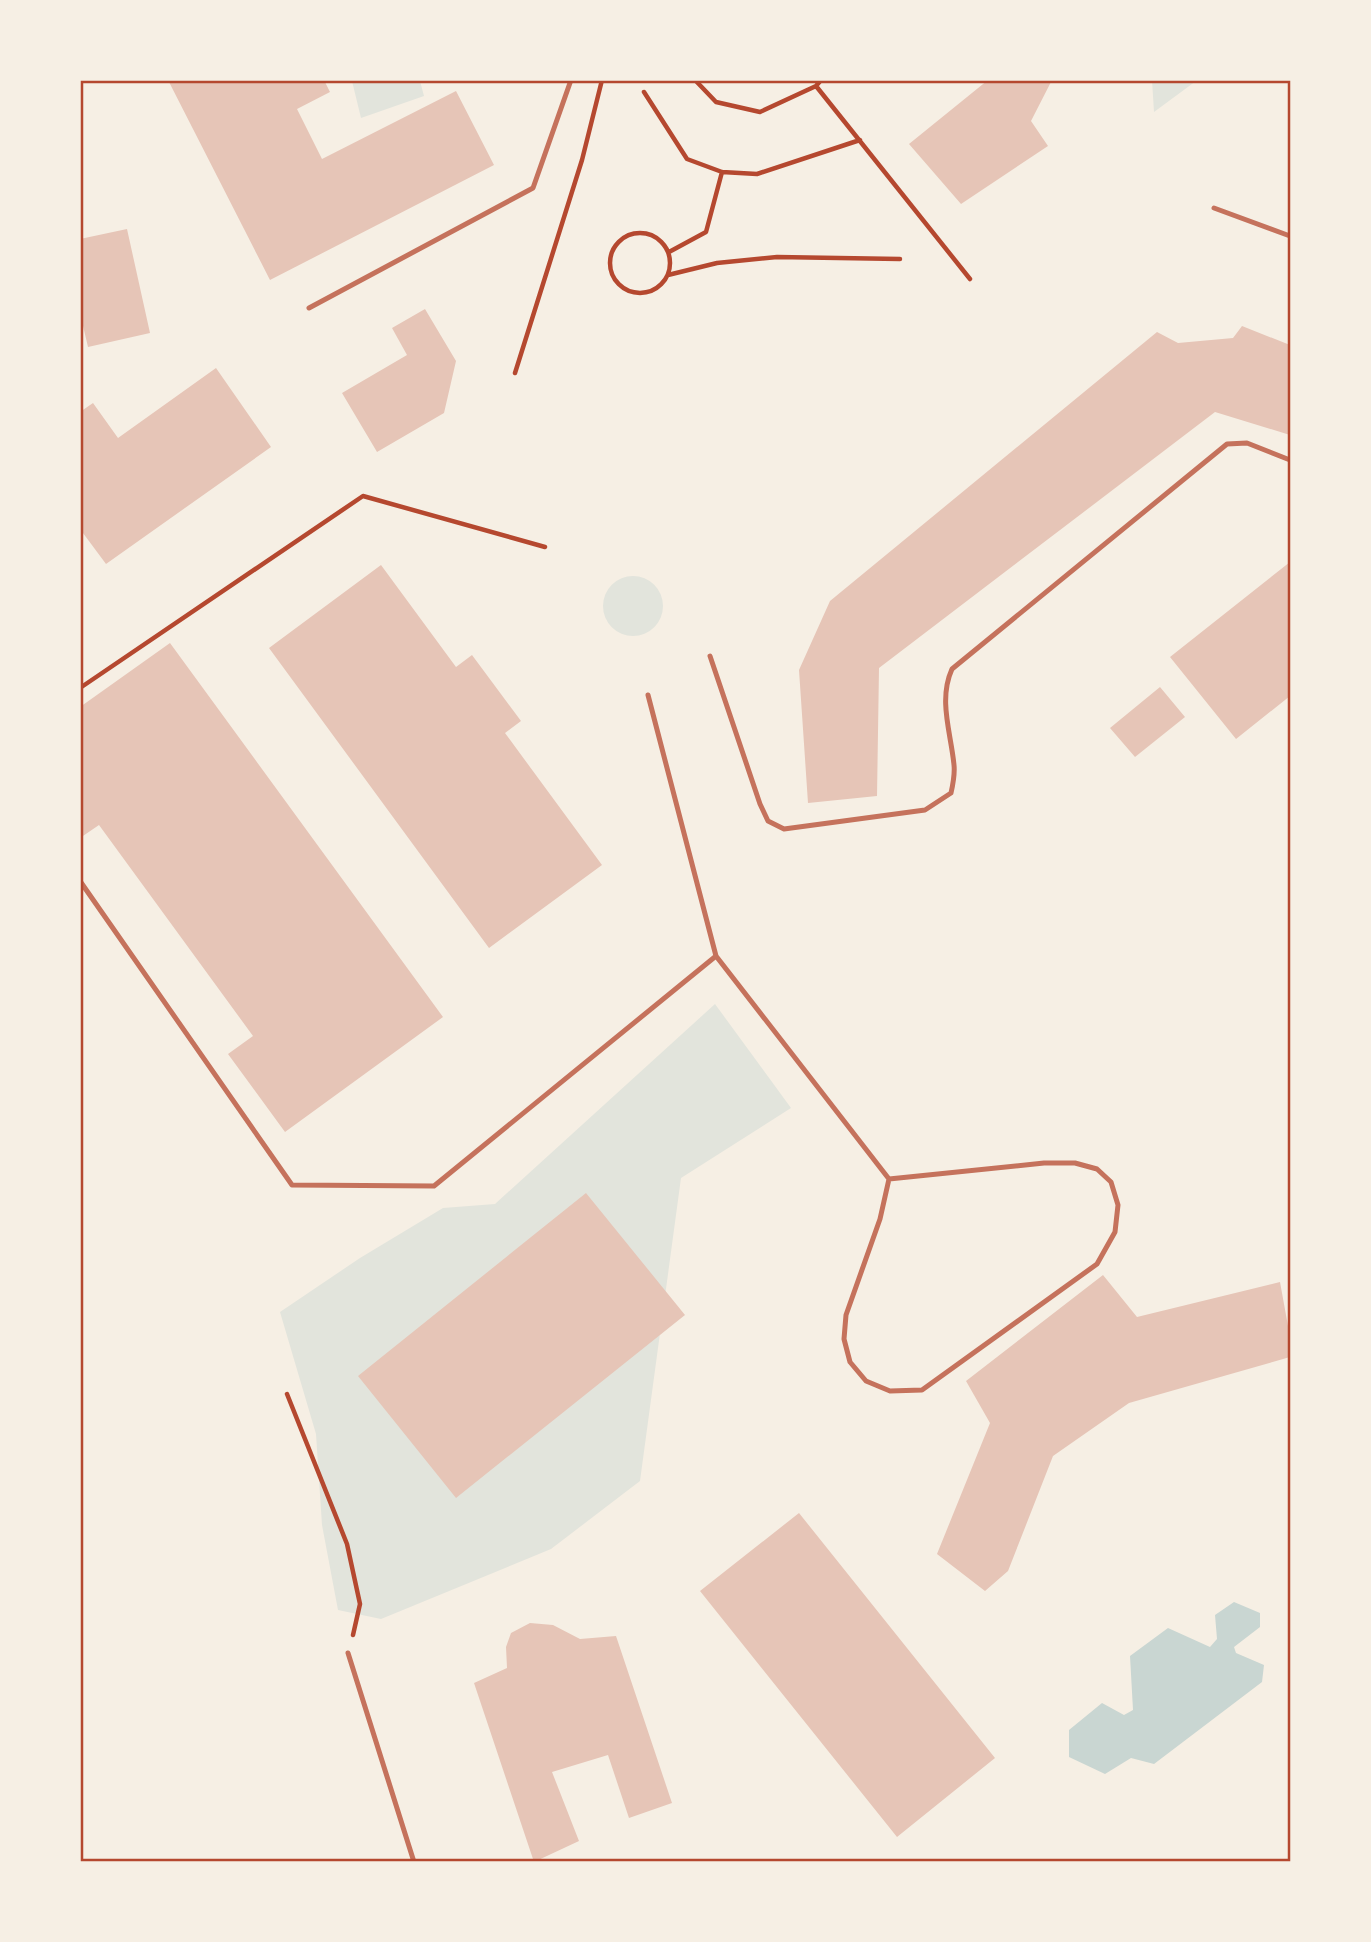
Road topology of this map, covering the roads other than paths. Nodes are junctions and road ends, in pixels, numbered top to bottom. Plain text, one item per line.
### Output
1 (571, 80) edge
2 (1214, 208) dead end
3 (1290, 236) edge
4 (309, 307) dead end
5 (1290, 460) edge
6 (710, 656) dead end
7 (648, 695) dead end
8 (80, 881) edge
9 (716, 956) junction
10 (889, 1179) junction
11 (348, 1653) road end
12 (414, 1861) edge

1 - 4 lane
2 - 3 lane
5 - 6 lane
7 - 9 lane
8 - 9 lane
9 - 10 lane
10 - 10 lane
11 - 12 lane

